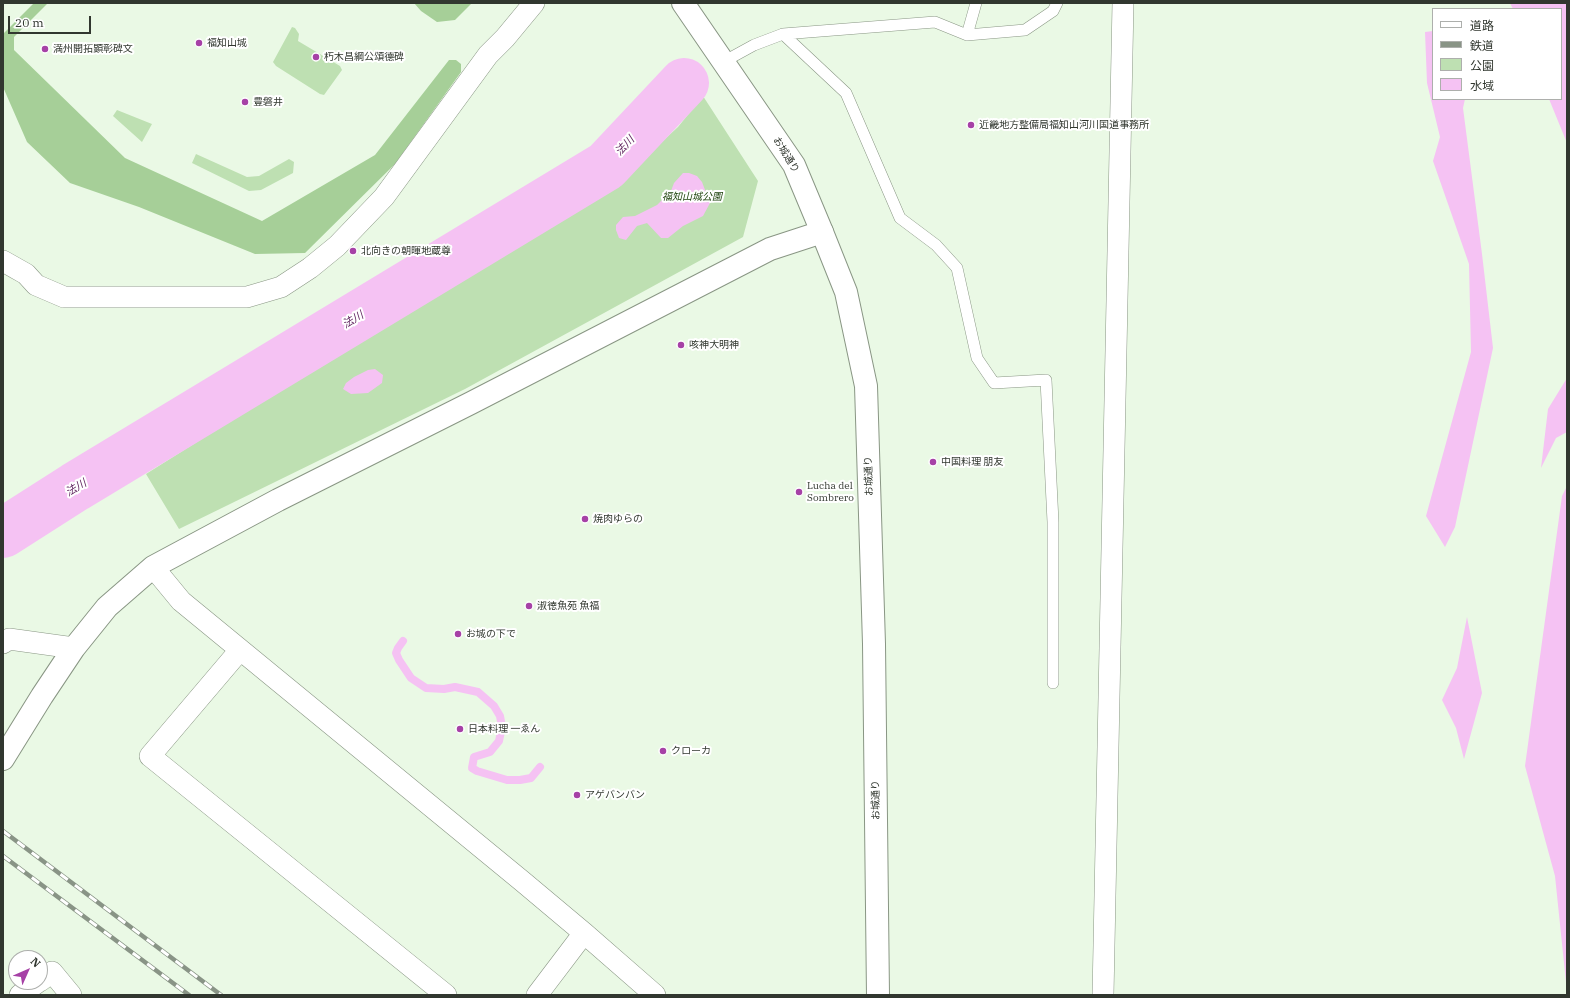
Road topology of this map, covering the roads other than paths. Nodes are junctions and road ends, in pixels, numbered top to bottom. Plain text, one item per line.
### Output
1 (534, 3) edge
2 (683, 3) edge
3 (976, 3) edge
4 (1057, 3) edge
5 (1122, 3) edge
6 (783, 34) junction
7 (967, 35) junction
8 (724, 62) junction
9 (822, 232) junction
10 (3, 261) edge
11 (153, 567) junction
12 (3, 643) edge
13 (74, 648) junction
14 (240, 650) junction
15 (1053, 683) dead end
16 (3, 759) edge
17 (584, 933) junction
18 (48, 975) edge
19 (71, 995) edge
20 (446, 995) edge
21 (537, 995) edge
22 (655, 995) edge
23 (878, 995) edge
24 (1103, 995) edge

1 - 10 street
2 - 8 main road, お城通り
3 - 7 lane
4 - 7 lane
5 - 24 street
6 - 7 lane
6 - 8 lane
6 - 15 lane
8 - 9 main road, お城通り
9 - 11 main road
9 - 23 main road, お城通り
11 - 13 main road
11 - 14 street
12 - 13 street
13 - 16 main road
14 - 17 street
14 - 20 street
17 - 21 street
17 - 22 street
18 - 19 street

